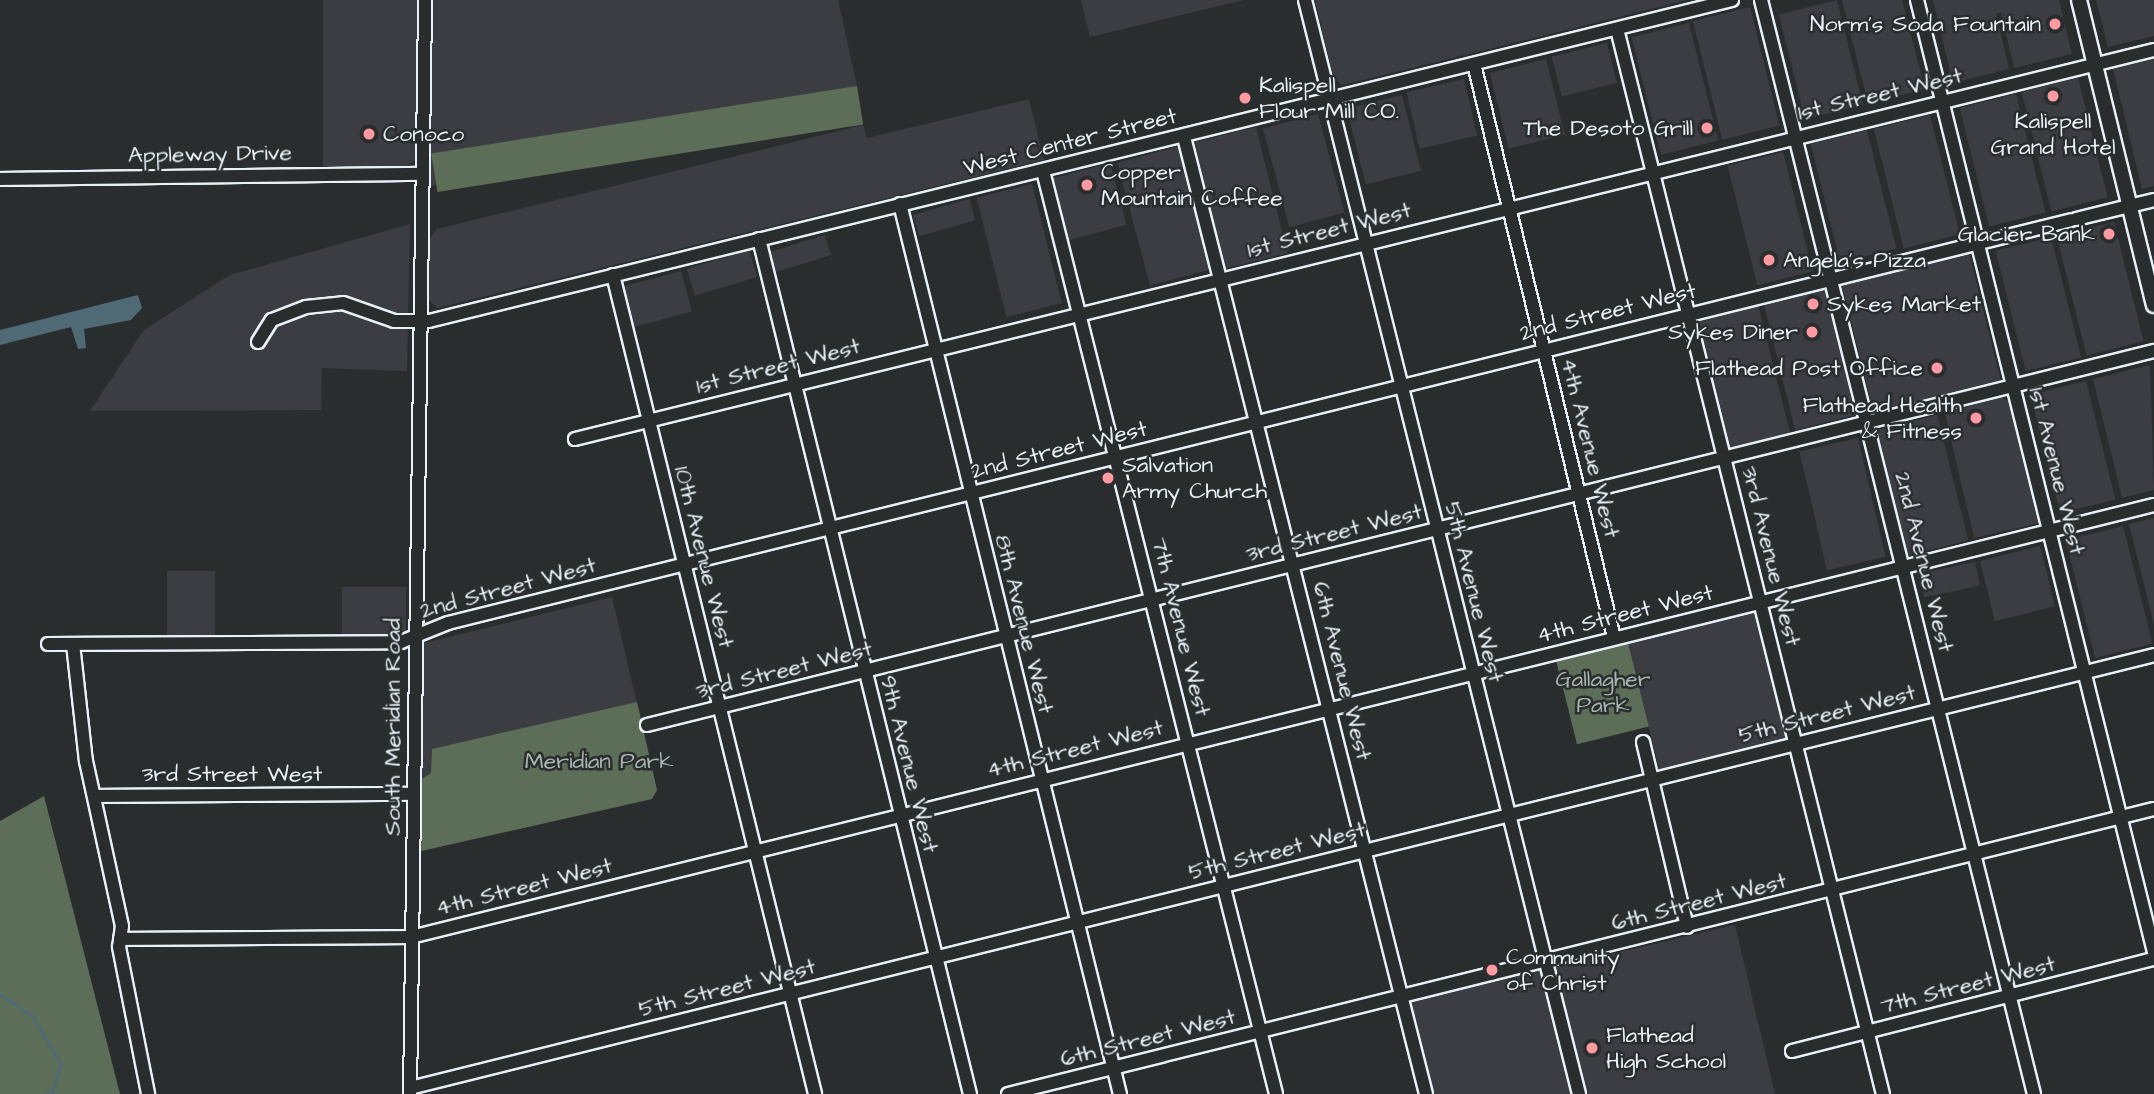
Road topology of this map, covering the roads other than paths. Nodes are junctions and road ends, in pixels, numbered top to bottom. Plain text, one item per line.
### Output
1 (425, 0) edge
2 (1305, 0) edge
3 (1732, 0) edge
4 (1762, 0) edge
5 (1917, 0) edge
6 (2079, 0) edge
7 (1617, 29) junction
8 (2154, 50) edge
9 (1474, 64) junction
10 (2093, 65) junction
11 (1330, 99) junction
12 (1943, 100) junction
13 (1797, 135) junction
14 (1184, 137) junction
15 (1653, 170) junction
16 (1043, 171) junction
17 (421, 174) junction
18 (0, 178) edge
19 (2154, 200) edge
20 (900, 204) junction
21 (2130, 205) junction
22 (1509, 207) junction
23 (759, 239) junction
24 (1366, 243) junction
25 (1978, 243) junction
26 (613, 275) junction
27 (1221, 278) junction
28 (1832, 278) junction
29 (2154, 305) edge
30 (1688, 313) junction
31 (1077, 314) junction
32 (417, 322) junction
33 (258, 342) dead end
34 (934, 349) junction
35 (1544, 350) junction
36 (2154, 351) edge
37 (791, 384) junction
38 (1401, 386) junction
39 (2014, 386) junction
40 (649, 419) junction
41 (1868, 422) junction
42 (1258, 423) junction
43 (575, 439) dead end
44 (1115, 457) junction
45 (1724, 458) junction
46 (970, 493) junction
47 (1579, 495) junction
48 (2154, 505) edge
49 (1437, 529) junction
50 (828, 530) junction
51 (2050, 531) junction
52 (684, 565) junction
53 (1294, 565) junction
54 (1904, 567) junction
55 (1153, 600) junction
56 (1760, 602) junction
57 (414, 636) junction
58 (1006, 636) junction
59 (1614, 638) junction
60 (48, 644) dead end
61 (73, 644) junction
62 (2154, 655) edge
63 (863, 672) junction
64 (2084, 672) junction
65 (1472, 673) junction
66 (1329, 707) junction
67 (720, 708) junction
68 (1939, 708) junction
69 (647, 725) dead end
70 (1188, 743) junction
71 (1643, 743) dead end
72 (1795, 744) junction
73 (1041, 779) junction
74 (1652, 780) junction
75 (412, 794) junction
76 (94, 796) junction
77 (2154, 809) edge
78 (900, 814) junction
79 (1508, 816) junction
80 (2120, 817) junction
81 (755, 851) junction
82 (1364, 851) junction
83 (1974, 853) junction
84 (1224, 886) junction
85 (1832, 890) junction
86 (1077, 922) junction
87 (1688, 927) junction
88 (411, 937) junction
89 (120, 939) junction
90 (2154, 952) edge
91 (935, 958) junction
92 (2154, 958) edge
93 (1545, 962) junction
94 (790, 994) junction
95 (1402, 996) junction
96 (2010, 998) junction
97 (1260, 1031) junction
98 (1867, 1033) junction
99 (1792, 1051) dead end
100 (1114, 1068) junction
101 (410, 1091) edge
102 (148, 1094) edge
103 (815, 1094) edge
104 (970, 1094) edge
105 (1008, 1094) edge
106 (1120, 1094) edge
107 (1276, 1094) edge
108 (1426, 1094) edge
109 (1580, 1094) edge
110 (1883, 1094) edge
111 (2034, 1094) edge

1 - 17 street, South Meridian Road
2 - 11 street, 5th Avenue West
3 - 7 street, West Center Street
4 - 13 street, 2nd Avenue West
5 - 12 street, 1st Avenue West
6 - 10 main road
7 - 9 street, West Center Street
7 - 15 street, 3rd Avenue West
8 - 10 street, 1st Street West
9 - 11 street, West Center Street
9 - 22 street, 4th Avenue West
10 - 12 street, 1st Street West
10 - 21 main road
11 - 14 street, West Center Street
11 - 24 street, 5th Avenue West
12 - 13 street, 1st Street West
12 - 25 street, 1st Avenue West
13 - 15 street, 1st Street West
13 - 28 street, 2nd Avenue West
14 - 16 street, West Center Street
14 - 27 street, 6th Avenue West
15 - 22 street, 1st Street West
15 - 30 street, 3rd Avenue West
16 - 20 street, West Center Street
16 - 31 street, 7th Avenue West
17 - 18 street, Appleway Drive
17 - 32 street, South Meridian Road
19 - 21 street, 2nd Street West
20 - 23 street, West Center Street
20 - 34 street, 8th Avenue West
21 - 25 street, 2nd Street West
21 - 29 main road
22 - 24 street, 1st Street West
22 - 35 street, 4th Avenue West
23 - 26 street, West Center Street
23 - 37 street, 9th Avenue West
24 - 27 street, 1st Street West
24 - 38 street, 5th Avenue West
25 - 28 street, 2nd Street West
25 - 39 street, 1st Avenue West
26 - 32 street, West Center Street
26 - 40 street, 10th Avenue West
27 - 31 street, 1st Street West
27 - 42 street, 6th Avenue West
28 - 30 street, 2nd Street West
28 - 41 street, 2nd Avenue West
30 - 35 street, 2nd Street West
30 - 45 street, 3rd Avenue West
31 - 34 street, 1st Street West
31 - 44 street, 7th Avenue West
32 - 33 street
32 - 57 street, South Meridian Road
34 - 37 street, 1st Street West
34 - 46 street, 8th Avenue West
35 - 38 street, 2nd Street West
35 - 47 street, 4th Avenue West
36 - 39 street, 3rd Street West
37 - 40 street, 1st Street West
37 - 50 street, 9th Avenue West
38 - 42 street, 2nd Street West
38 - 49 street, 5th Avenue West
39 - 41 street, 3rd Street West
39 - 51 street, 1st Avenue West
40 - 43 street, 1st Street West
40 - 52 street, 10th Avenue West
41 - 45 street, 3rd Street West
41 - 54 street, 2nd Avenue West
42 - 44 street, 2nd Street West
42 - 53 street, 6th Avenue West
44 - 46 street, 2nd Street West
44 - 55 street, 7th Avenue West
45 - 47 street, 3rd Street West
45 - 56 street, 3rd Avenue West
46 - 50 street, 2nd Street West
46 - 58 street, 8th Avenue West
47 - 49 street, 3rd Street West
47 - 59 street, 4th Avenue West
48 - 51 street, 4th Street West
49 - 53 street, 3rd Street West
49 - 65 street, 5th Avenue West
50 - 52 street, 2nd Street West
50 - 63 street, 9th Avenue West
51 - 54 street, 4th Street West
51 - 64 street, 1st Avenue West
52 - 57 street, 2nd Street West
52 - 67 street, 10th Avenue West
53 - 55 street, 3rd Street West
53 - 66 street, 6th Avenue West
54 - 56 street, 4th Street West
54 - 68 street, 2nd Avenue West
55 - 58 street, 3rd Street West
55 - 70 street, 7th Avenue West
56 - 59 street, 4th Street West
56 - 72 street, 3rd Avenue West
57 - 61 street, 2nd Street West
57 - 75 street, South Meridian Road
58 - 63 street, 3rd Street West
58 - 73 street, 8th Avenue West
59 - 65 street, 4th Street West
60 - 61 street, 2nd Street West
61 - 76 street
62 - 64 street, 5th Street West
63 - 67 street, 3rd Street West
63 - 78 street, 9th Avenue West
64 - 68 street, 5th Street West
64 - 80 street, 1st Avenue West
65 - 66 street, 4th Street West
65 - 79 street, 5th Avenue West
66 - 70 street, 4th Street West
66 - 82 street, 6th Avenue West
67 - 69 street, 3rd Street West
67 - 81 street, 10th Avenue West
68 - 72 street, 5th Street West
68 - 83 street, 2nd Avenue West
70 - 73 street, 4th Street West
70 - 84 street, 7th Avenue West
71 - 74 street
72 - 74 street, 5th Street West
72 - 85 street, 3rd Avenue West
73 - 78 street, 4th Street West
73 - 86 street, 8th Avenue West
74 - 79 street, 5th Street West
74 - 87 street
75 - 76 street, 3rd Street West
75 - 88 street, South Meridian Road
76 - 89 street
77 - 80 street, 6th Street West
78 - 81 street, 4th Street West
78 - 91 street, 9th Avenue West
79 - 82 street, 5th Street West
79 - 93 street, 5th Avenue West
80 - 83 street, 6th Street West
80 - 90 street, 1st Avenue West
81 - 88 street, 4th Street West
81 - 94 street, 10th Avenue West
82 - 84 street, 5th Street West
82 - 95 street, 6th Avenue West
83 - 85 street, 6th Street West
83 - 96 street, 2nd Avenue West
84 - 86 street, 5th Street West
84 - 97 street, 7th Avenue West
85 - 87 street, 6th Street West
85 - 98 street, 3rd Avenue West
86 - 91 street, 5th Street West
86 - 100 street, 8th Avenue West
87 - 93 street, 6th Street West
88 - 89 street, 4th Street West
88 - 101 street, South Meridian Road
89 - 102 street
91 - 94 street, 5th Street West
91 - 104 street, 9th Avenue West
92 - 96 street, 7th Street West
93 - 95 street, 6th Street West
93 - 109 street, 5th Avenue West
94 - 101 street, 5th Street West
94 - 103 street, 10th Avenue West
95 - 97 street, 6th Street West
95 - 108 street, 6th Avenue West
96 - 98 street, 7th Street West
96 - 111 street, 2nd Avenue West
97 - 100 street, 6th Street West
97 - 107 street, 7th Avenue West
98 - 99 street, 7th Street West
98 - 110 street, 3rd Avenue West
100 - 105 street, 6th Street West
100 - 106 street, 8th Avenue West

